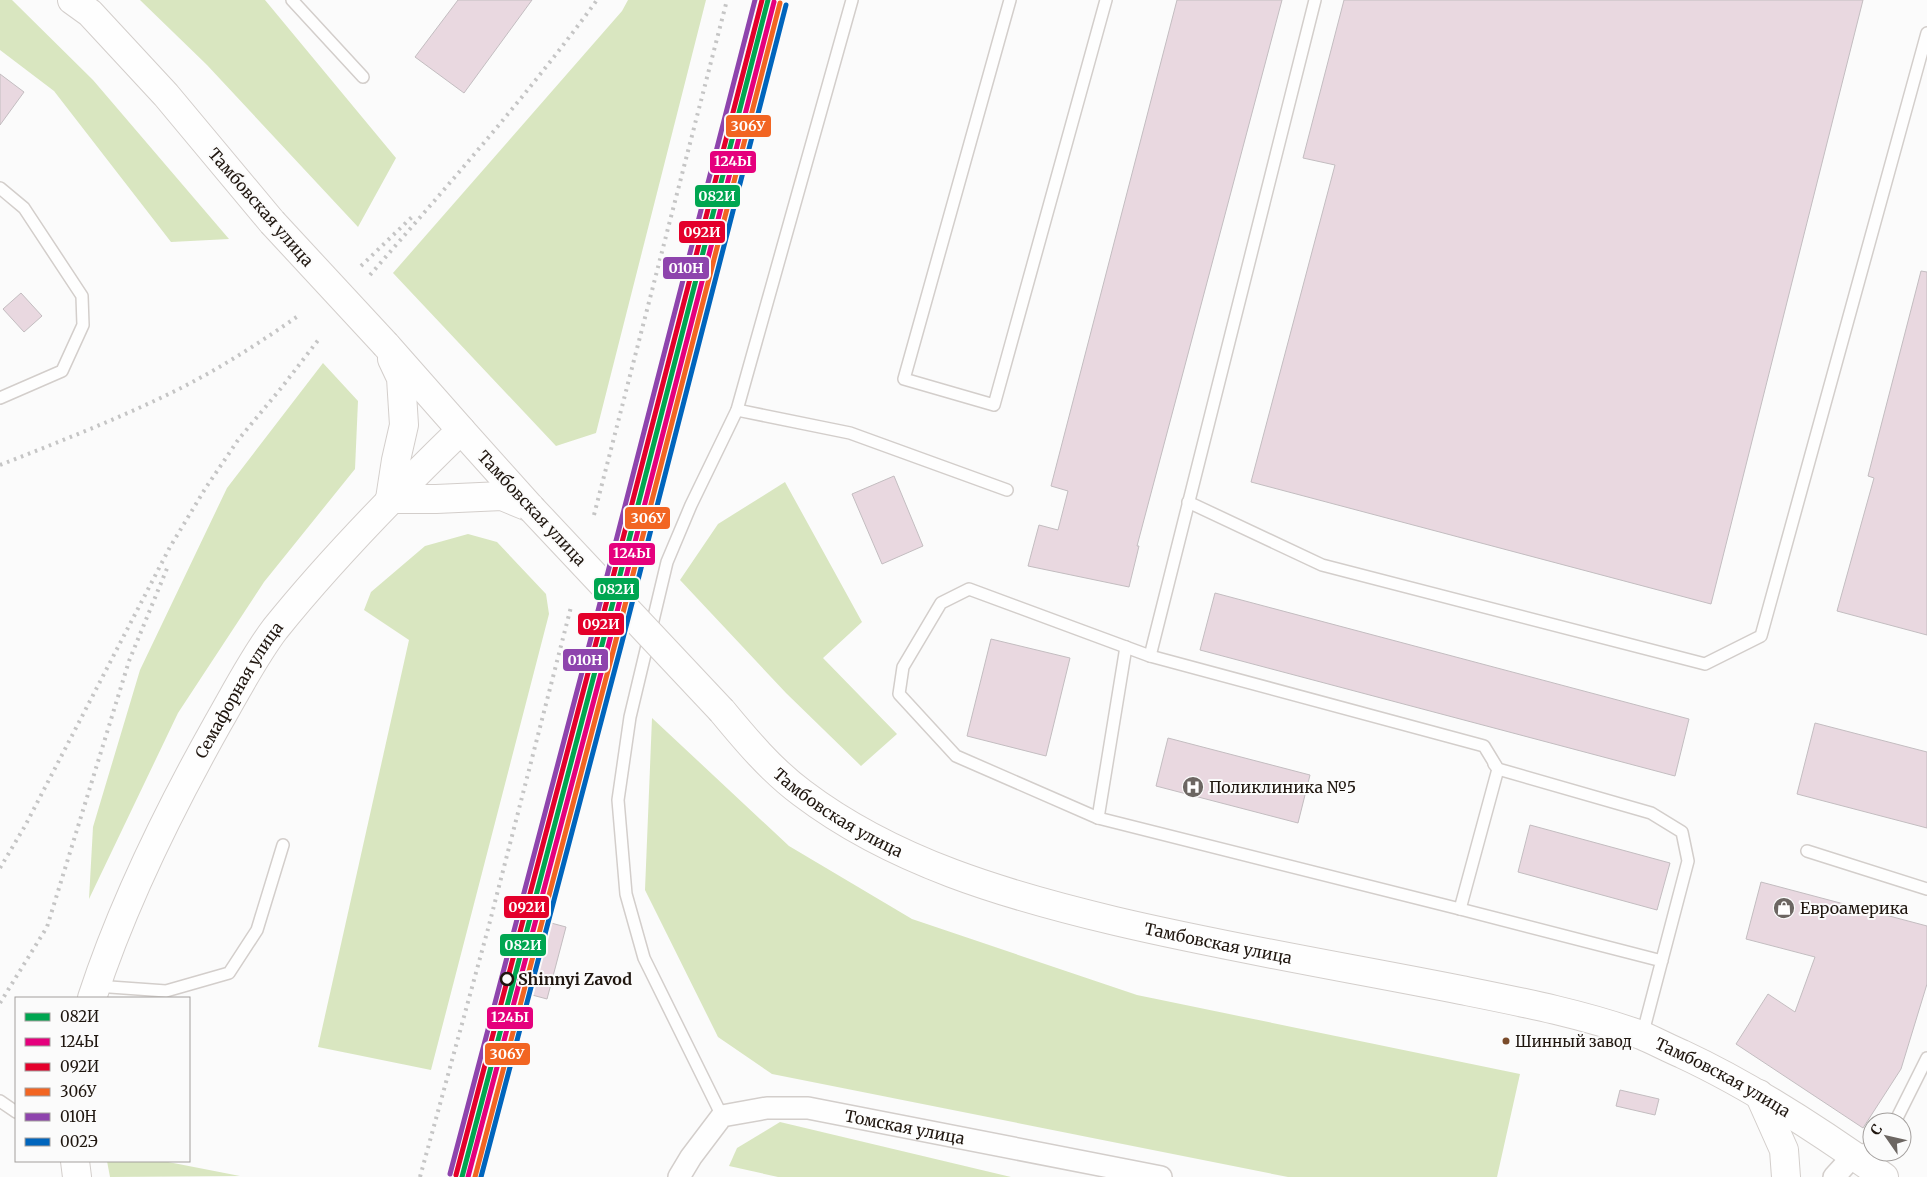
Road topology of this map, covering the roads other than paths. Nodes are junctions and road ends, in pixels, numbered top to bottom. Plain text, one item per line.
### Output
1 (72, 0) edge
2 (292, 0) edge
3 (852, 0) edge
4 (1010, 0) edge
5 (1106, 0) edge
6 (1315, 0) edge
7 (1927, 33) edge
8 (363, 77) dead end
9 (0, 188) edge
10 (386, 346) junction
11 (0, 398) edge
12 (737, 410) junction
13 (461, 430) junction
14 (1006, 490) dead end
15 (390, 499) junction
16 (1188, 502) junction
17 (531, 508) junction
18 (1126, 647) junction
19 (1150, 656) junction
20 (1498, 769) junction
21 (1098, 818) junction
22 (283, 845) dead end
23 (1807, 852) dead end
24 (1927, 889) edge
25 (1460, 909) junction
26 (1662, 962) junction
27 (94, 992) edge
28 (1642, 1036) junction
29 (1927, 1058) edge
30 (1759, 1094) junction
31 (0, 1101) edge
32 (15, 1111) edge
33 (1900, 1112) edge
34 (722, 1116) junction
35 (1862, 1149) edge
36 (1862, 1151) edge
37 (75, 1162) edge
38 (1872, 1162) edge
39 (77, 1177) edge
40 (679, 1177) edge
41 (1161, 1177) edge
42 (1786, 1177) edge
43 (1834, 1177) edge
44 (1884, 1177) edge

1 - 10 main road, Тамбовская улица, bridge
2 - 8 lane
3 - 12 lane
4 - 5 lane
6 - 16 lane
7 - 16 lane
9 - 11 lane
10 - 13 main road, Тамбовская улица
10 - 15 main road
12 - 14 lane
12 - 34 lane
13 - 15 main road, Семафорная улица
13 - 17 main road, Тамбовская улица
15 - 17 main road
15 - 27 main road, Семафорная улица
16 - 19 lane
17 - 28 main road, Тамбовская улица, bridge
18 - 19 lane
18 - 21 lane
18 - 21 lane
19 - 20 lane
20 - 25 lane
20 - 26 lane
21 - 25 lane
22 - 27 lane
23 - 24 lane
25 - 26 lane
26 - 28 lane
28 - 30 main road, Тамбовская улица
29 - 33 lane
30 - 35 main road, Тамбовская улица
30 - 42 main road
31 - 32 lane
34 - 40 street
34 - 41 street, Томская улица
36 - 43 street
37 - 39 main road
38 - 44 main road, Тамбовская улица

